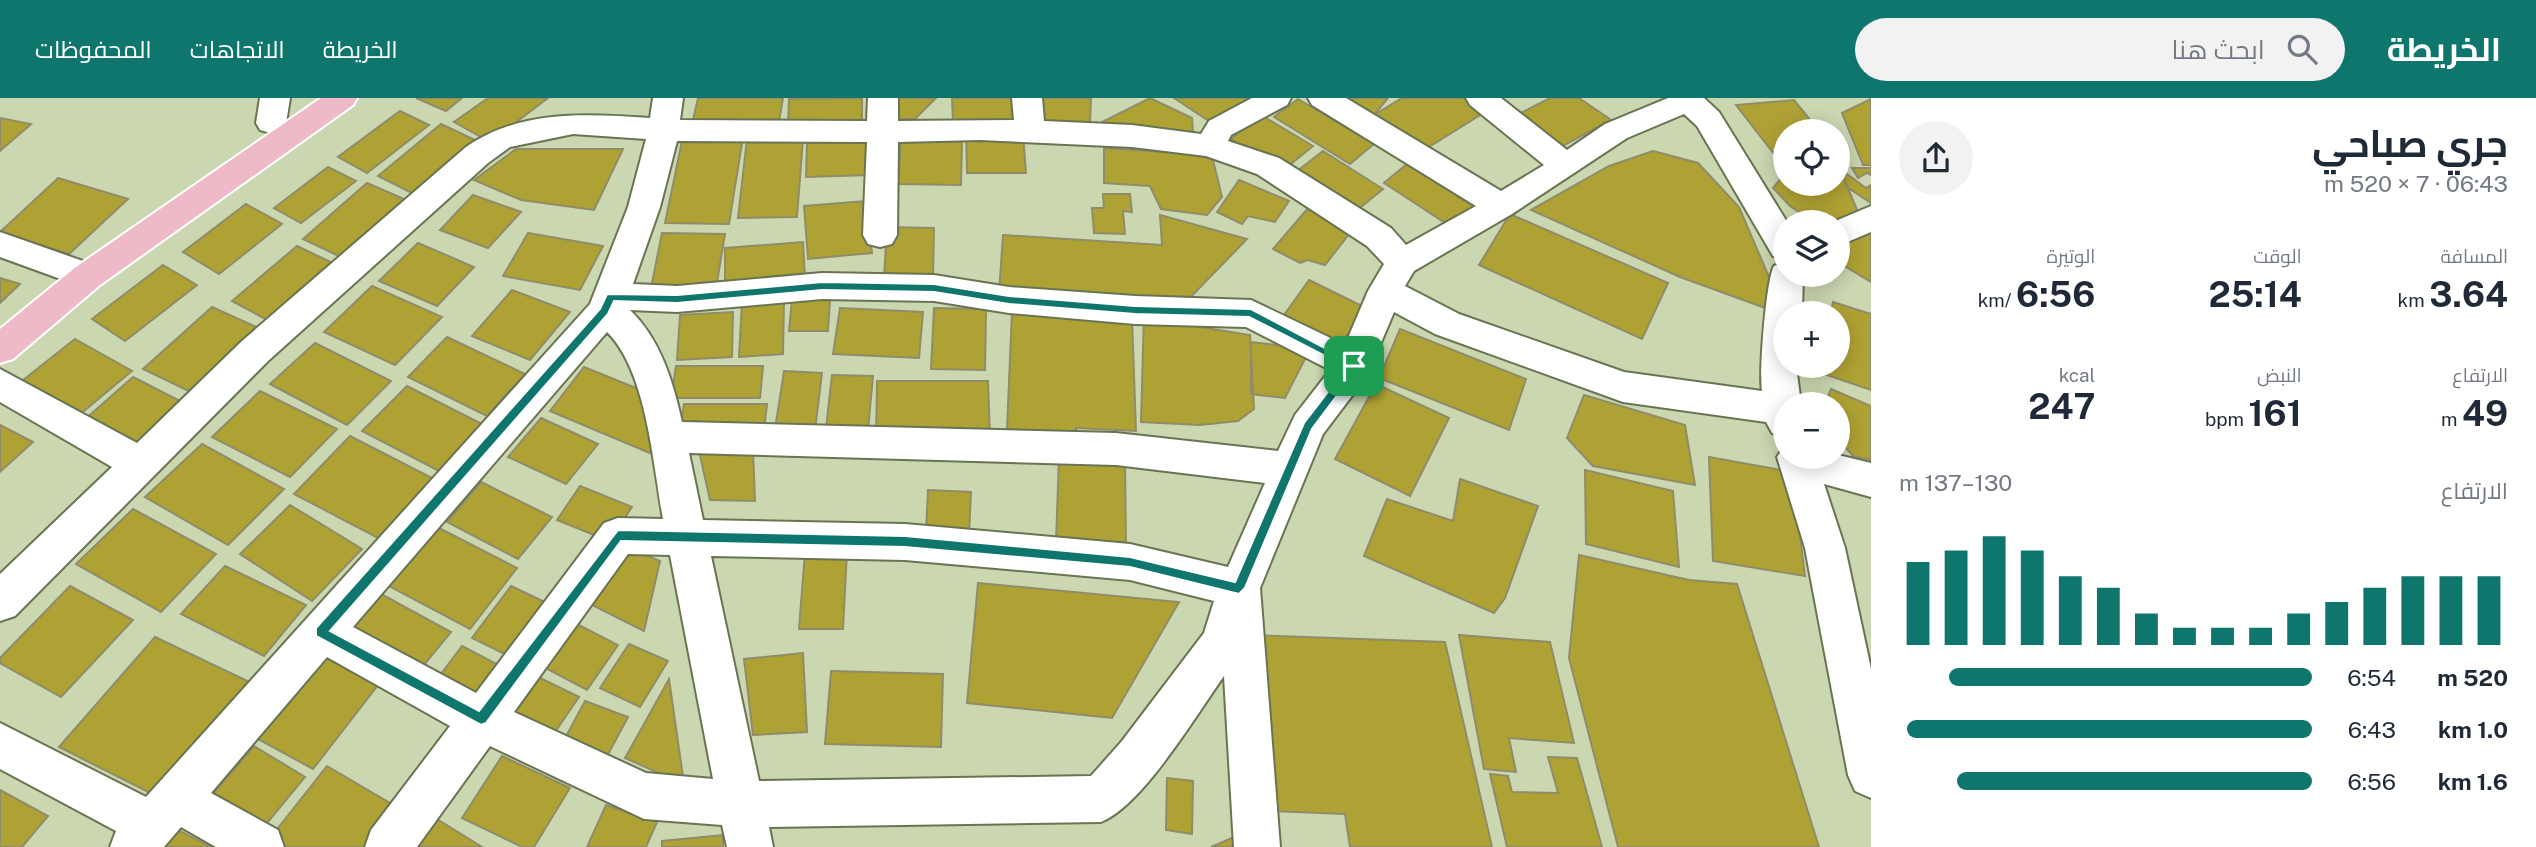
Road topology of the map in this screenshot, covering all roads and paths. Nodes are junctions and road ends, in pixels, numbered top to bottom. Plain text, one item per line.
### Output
1 (305, 98) edge
2 (342, 98) edge
3 (883, 98) edge
4 (1027, 98) edge
5 (1276, 98) edge
6 (1323, 98) edge
7 (1481, 98) edge
8 (1687, 100) edge
9 (273, 111) edge
10 (667, 114) edge
11 (1030, 130) junction
12 (881, 132) junction
13 (1209, 146) junction
14 (1566, 166) junction
15 (1501, 206) junction
16 (1871, 218) edge
17 (1773, 227) edge
18 (1850, 228) edge
19 (880, 235) dead end
20 (0, 244) edge
21 (74, 271) junction
22 (1394, 276) junction
23 (607, 304) junction
24 (0, 316) edge
25 (0, 349) edge
26 (1354, 366) junction
27 (0, 384) edge
28 (1773, 413) edge
29 (667, 437) junction
30 (140, 464) junction
31 (1289, 469) junction
32 (1800, 469) edge
33 (1832, 469) edge
34 (1871, 480) edge
35 (687, 536) junction
36 (1239, 588) junction
37 (0, 602) edge
38 (321, 632) junction
39 (481, 719) junction
40 (0, 745) edge
41 (1871, 775) edge
42 (744, 804) junction
43 (153, 824) edge
44 (261, 847) edge
45 (388, 847) edge
46 (751, 847) edge
47 (1257, 847) edge

1 - 9 main road
2 - 21 main road
3 - 12 street
4 - 11 street
5 - 13 street
6 - 15 street
7 - 14 street
8 - 14 street
8 - 17 street
9 - 21 main road
10 - 12 street
10 - 23 street
10 - 30 street
11 - 12 street
11 - 13 street
12 - 19 street
13 - 22 street
14 - 15 street
15 - 22 street
16 - 18 street
20 - 21 street
21 - 24 main road
21 - 25 main road
22 - 26 street
22 - 28 street
23 - 26 street
23 - 29 street
23 - 38 street
26 - 31 street
27 - 30 street
29 - 31 street
29 - 35 street
30 - 37 street
31 - 36 street
32 - 41 street
33 - 34 street
35 - 36 street
35 - 39 street
35 - 42 street
36 - 42 street
36 - 47 street
38 - 39 street
38 - 43 street
39 - 42 street
39 - 45 street
40 - 43 street
42 - 46 street
43 - 44 street

